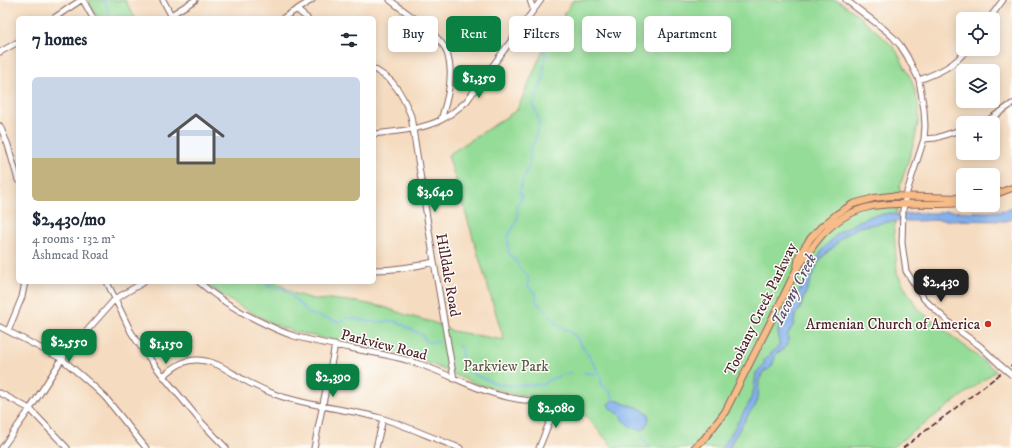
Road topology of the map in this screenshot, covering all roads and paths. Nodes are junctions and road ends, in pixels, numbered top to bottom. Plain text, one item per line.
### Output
1 (82, 0) edge
2 (163, 0) edge
3 (195, 0) edge
4 (312, 0) edge
5 (390, 0) edge
6 (530, 0) edge
7 (541, 0) edge
8 (846, 0) edge
9 (1002, 0) edge
10 (533, 9) junction
11 (297, 10) junction
12 (994, 12) edge
13 (57, 16) edge
14 (92, 16) edge
15 (172, 16) edge
16 (286, 16) edge
17 (304, 16) edge
18 (16, 43) edge
19 (0, 52) edge
20 (961, 56) edge
21 (376, 70) edge
22 (919, 80) junction
23 (1012, 104) edge
24 (994, 116) edge
25 (441, 120) junction
26 (0, 126) edge
27 (413, 129) junction
28 (956, 131) edge
29 (376, 134) edge
30 (924, 139) junction
31 (16, 172) edge
32 (1012, 188) edge
33 (1000, 192) edge
34 (905, 197) junction
35 (956, 198) edge
36 (956, 203) edge
37 (903, 207) junction
38 (434, 262) junction
39 (796, 268) junction
40 (376, 270) edge
41 (25, 284) edge
42 (108, 284) edge
43 (141, 284) edge
44 (201, 284) edge
45 (115, 299) junction
46 (0, 327) edge
47 (8, 331) junction
48 (335, 345) junction
49 (62, 359) junction
50 (1012, 375) edge
51 (163, 376) junction
52 (454, 379) junction
53 (0, 393) edge
54 (557, 403) junction
55 (573, 403) dead end
56 (322, 406) junction
57 (30, 409) junction
58 (383, 419) junction
59 (2, 448) edge
60 (67, 448) edge
61 (146, 448) edge
62 (226, 448) edge
63 (314, 448) edge
64 (376, 448) edge
65 (460, 448) edge
66 (539, 448) edge
67 (694, 448) edge

1 - 13 street
1 - 14 street
2 - 15 street
3 - 15 street
4 - 11 street
5 - 25 street
6 - 10 street
7 - 10 street
8 - 22 street
9 - 12 street
10 - 25 street
11 - 16 street
11 - 17 street
18 - 19 street
20 - 22 street
21 - 27 street, Hilldale Road
22 - 30 street
23 - 24 street
25 - 27 street
26 - 31 street
27 - 29 street
27 - 38 street, Hilldale Road
28 - 30 street
30 - 34 street
32 - 33 main road
34 - 35 main road, Tookany Creek Parkway
34 - 37 street
34 - 39 main road, Tookany Creek Parkway
36 - 37 main road, Tookany Creek Parkway
37 - 39 main road, Tookany Creek Parkway
37 - 50 street, bridge
38 - 40 street
38 - 52 street, Hilldale Road
39 - 67 main road, Tookany Creek Parkway
41 - 47 street
42 - 45 street
43 - 45 street
44 - 48 street, Parkview Road
45 - 49 street
45 - 51 street
46 - 47 street
47 - 49 street
48 - 52 street, Parkview Road
48 - 56 street
49 - 57 street
49 - 61 street
51 - 56 street
51 - 62 street
52 - 54 street, Parkview Road
53 - 57 street
54 - 55 street, Parkview Road
54 - 66 street
56 - 58 street
56 - 63 street
57 - 59 street
57 - 60 street
58 - 64 street
58 - 65 street

